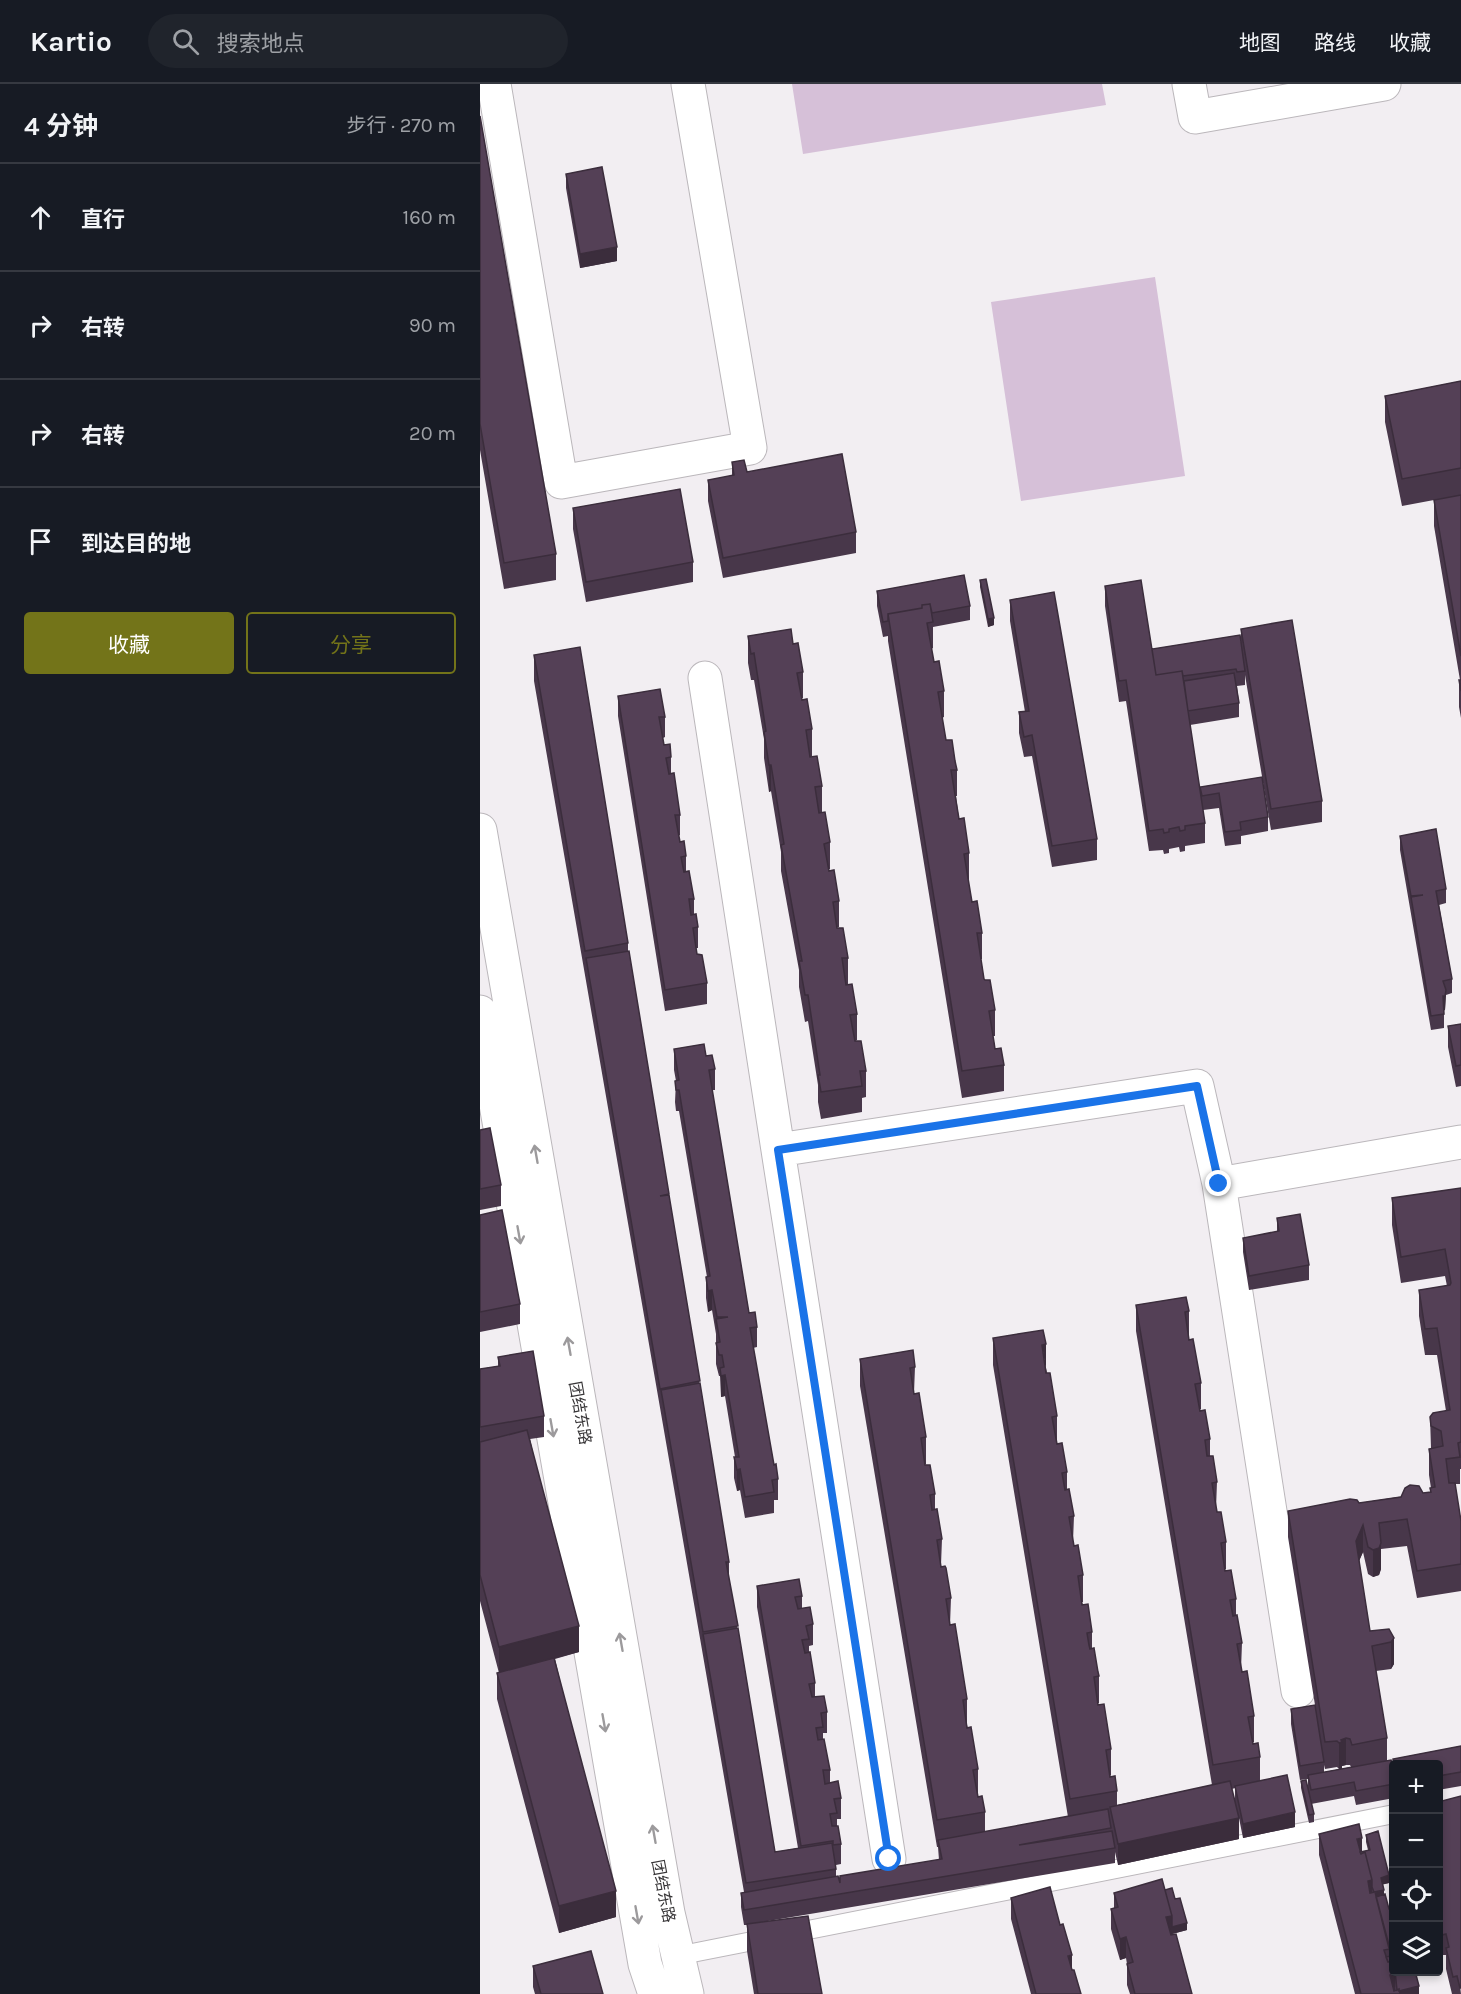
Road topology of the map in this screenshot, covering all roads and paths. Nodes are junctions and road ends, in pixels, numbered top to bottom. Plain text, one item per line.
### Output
1 (494, 84) edge
2 (688, 84) edge
3 (1189, 84) edge
4 (1384, 84) edge
5 (705, 678) dead end
6 (480, 830) edge
7 (480, 1012) edge
8 (489, 1120) edge
9 (1461, 1142) edge
10 (778, 1150) junction
11 (1219, 1184) junction
12 (1298, 1690) dead end
13 (1389, 1815) edge
14 (889, 1859) dead end
15 (677, 1956) junction
16 (655, 1994) edge
17 (687, 1994) edge

1 - 2 street
3 - 4 street
5 - 10 street
15 -> 6 street, 团结东路
7 - 8 street
8 -> 16 street
9 - 11 street
10 - 11 street
10 - 14 street
11 - 12 street
13 - 15 lane
15 - 17 street, 团结东路

